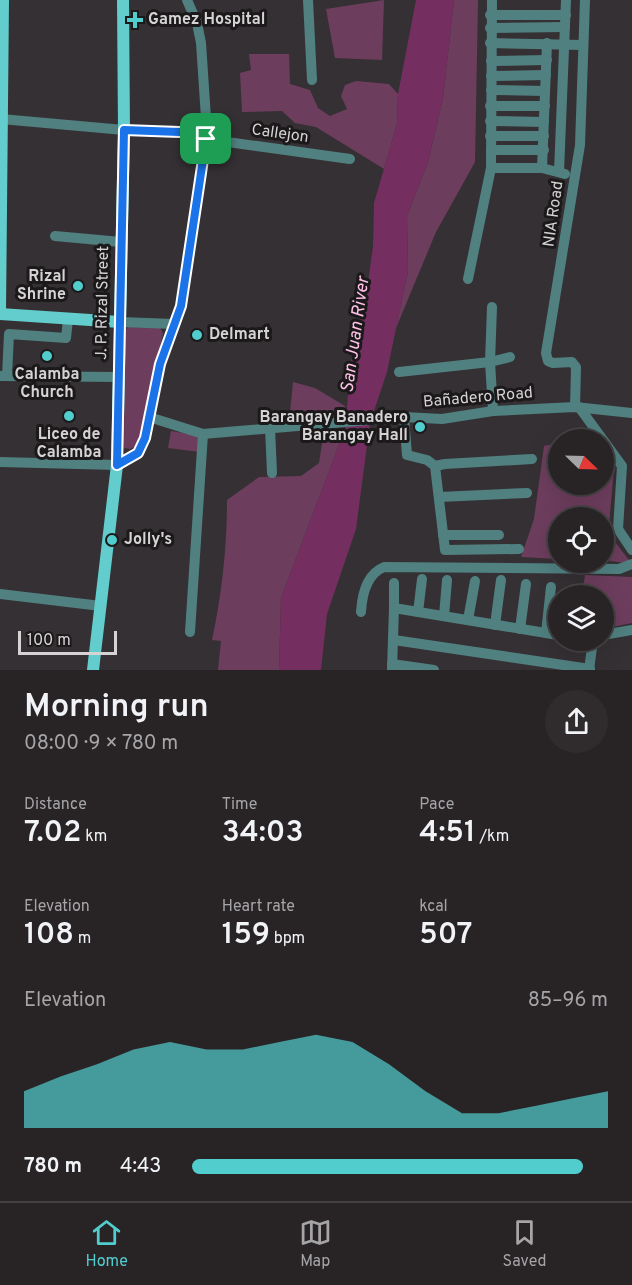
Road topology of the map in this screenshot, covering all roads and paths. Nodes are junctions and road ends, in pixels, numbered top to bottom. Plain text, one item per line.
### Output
1 (3, 0) edge
2 (123, 0) edge
3 (187, 0) edge
4 (308, 0) edge
5 (492, 0) edge
6 (566, 0) edge
7 (585, 0) edge
8 (490, 15) junction
9 (566, 15) junction
10 (565, 27) junction
11 (490, 28) junction
12 (490, 43) junction
13 (547, 43) junction
14 (565, 44) junction
15 (583, 45) junction
16 (1, 54) edge
17 (546, 60) junction
18 (491, 61) junction
19 (546, 75) junction
20 (490, 76) junction
21 (312, 80) dead end
22 (490, 90) junction
23 (545, 91) junction
24 (490, 106) junction
25 (545, 106) junction
26 (2, 119) junction
27 (490, 121) junction
28 (544, 122) junction
29 (124, 130) junction
30 (206, 136) junction
31 (490, 136) junction
32 (544, 136) junction
33 (491, 150) junction
34 (544, 150) junction
35 (350, 159) dead end
36 (491, 168) junction
37 (542, 168) junction
38 (559, 172) junction
39 (574, 177) junction
40 (55, 236) dead end
41 (121, 242) junction
42 (468, 279) dead end
43 (0, 297) edge
44 (492, 307) dead end
45 (0, 314) edge
46 (68, 319) junction
47 (120, 322) junction
48 (174, 324) junction
49 (510, 357) dead end
50 (490, 362) junction
51 (399, 372) dead end
52 (4, 376) edge
53 (119, 377) junction
54 (577, 407) junction
55 (493, 411) junction
56 (632, 413) edge
57 (149, 417) junction
58 (399, 418) junction
59 (270, 428) junction
60 (203, 434) junction
61 (532, 459) dead end
62 (0, 462) edge
63 (117, 465) junction
64 (435, 466) junction
65 (272, 473) dead end
66 (527, 493) dead end
67 (438, 497) junction
68 (443, 535) junction
69 (499, 535) dead end
70 (519, 549) dead end
71 (632, 550) edge
72 (632, 564) edge
73 (422, 579) dead end
74 (447, 580) dead end
75 (501, 580) dead end
76 (475, 581) dead end
77 (394, 583) dead end
78 (526, 584) dead end
79 (0, 594) edge
80 (101, 606) junction
81 (394, 608) junction
82 (548, 610) edge
83 (361, 612) dead end
84 (418, 612) junction
85 (444, 616) junction
86 (468, 620) junction
87 (495, 625) junction
88 (520, 629) junction
89 (632, 630) edge
90 (190, 632) dead end
91 (546, 633) joint
92 (614, 633) edge
93 (393, 640) junction
94 (592, 651) edge
95 (392, 667) edge
96 (93, 670) edge
97 (434, 670) edge
98 (589, 670) edge

1 - 16 main road
2 - 29 main road, J. P. Rizal Street
3 - 30 street
4 - 21 street
5 - 8 street
6 - 9 street
7 - 15 street, NIA Road
8 - 9 street
8 - 11 street
9 - 10 street
10 - 11 street
10 - 14 street
11 - 12 street
12 - 13 street
12 - 18 street
13 - 14 street
13 - 17 street
14 - 15 street
14 - 38 street
15 - 39 street, NIA Road
16 - 26 main road
17 - 18 street
17 - 19 street
18 - 20 street
19 - 20 street
19 - 23 street
20 - 22 street
22 - 23 street
22 - 24 street
23 - 25 street
24 - 25 street
24 - 27 street
25 - 28 street
26 - 29 street, Callejon
26 - 43 main road
27 - 28 street
27 - 31 street
28 - 32 street
29 - 30 street, Callejon
29 - 41 main road, J. P. Rizal Street
30 - 35 street, Callejon
30 - 48 street
31 - 32 street
31 - 33 street
32 - 34 street
33 - 34 street
33 - 36 street
34 - 37 street
36 - 37 street
36 - 42 street
37 - 38 street
38 - 39 street
39 - 54 street, NIA Road
40 - 41 street
41 - 47 main road, J. P. Rizal Street
43 - 45 main road
44 - 50 street
45 - 46 main road
46 - 47 main road
46 - 52 street
47 - 48 street
47 - 53 main road, J. P. Rizal Street
48 - 57 street
49 - 50 street
50 - 51 street
50 - 55 street
52 - 53 street
53 - 63 main road, J. P. Rizal Street
54 - 55 street, Bañadero Road
54 - 56 street, Bañadero Road
54 - 71 street
55 - 58 street, Bañadero Road
57 - 60 street, Bañadero Road
57 - 63 street
58 - 59 street, Bañadero Road
58 - 64 street
59 - 60 street, Bañadero Road
59 - 65 street
60 - 90 street
61 - 64 street
62 - 63 street
63 - 80 main road, J. P. Rizal Street
64 - 67 street
66 - 67 street
67 - 68 street
68 - 69 street
68 - 70 street
72 - 83 street
73 - 84 street
74 - 85 street
75 - 87 street
76 - 86 street
77 - 81 street
78 - 88 street
79 - 80 street
80 - 96 main road, J. P. Rizal Street
81 - 84 street
81 - 93 street
82 - 91 street
84 - 85 street
85 - 86 street
86 - 87 street
87 - 88 street
88 - 91 street
89 - 92 street
93 - 95 street
93 - 98 street
94 - 98 street
95 - 97 street

